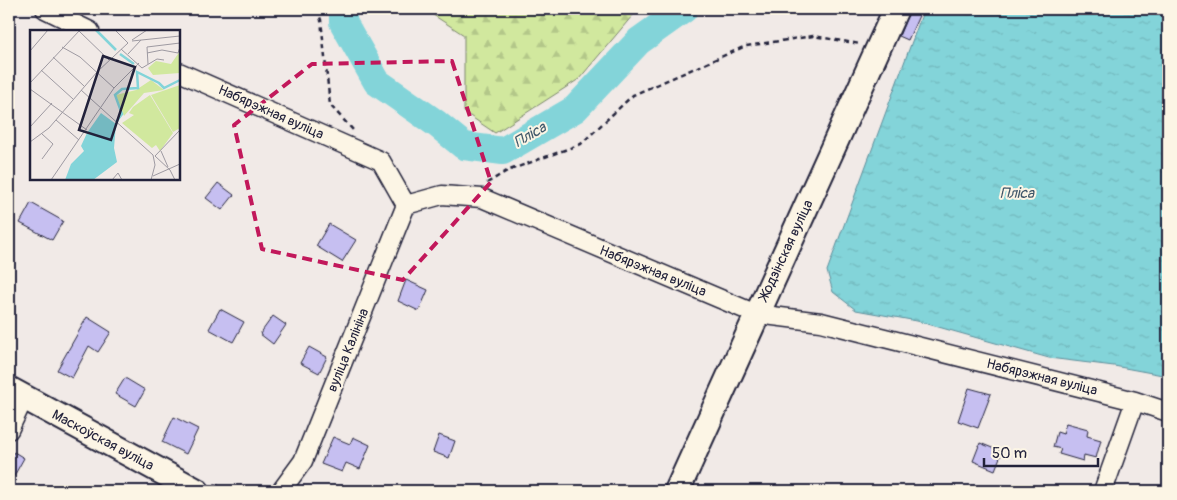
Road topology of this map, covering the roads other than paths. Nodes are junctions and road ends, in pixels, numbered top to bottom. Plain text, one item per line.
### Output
1 (46, 9) edge
2 (896, 9) edge
3 (88, 30) edge
4 (180, 72) edge
5 (406, 205) junction
6 (756, 314) junction
7 (17, 394) edge
8 (1135, 401) junction
9 (1168, 412) edge
10 (9, 430) edge
11 (197, 491) edge
12 (281, 491) edge
13 (677, 491) edge
14 (1103, 491) edge

1 - 3 street
2 - 6 main road, Жодзінская вуліца
4 - 5 street, Набярэжная вуліца
5 - 6 street, Набярэжная вуліца
5 - 12 street, вуліца Калініна
6 - 8 street, Набярэжная вуліца
6 - 13 main road, Жодзінская вуліца
7 - 10 street
7 - 11 main road, Маскоўская вуліца
8 - 9 street, Набярэжная вуліца
8 - 14 street

